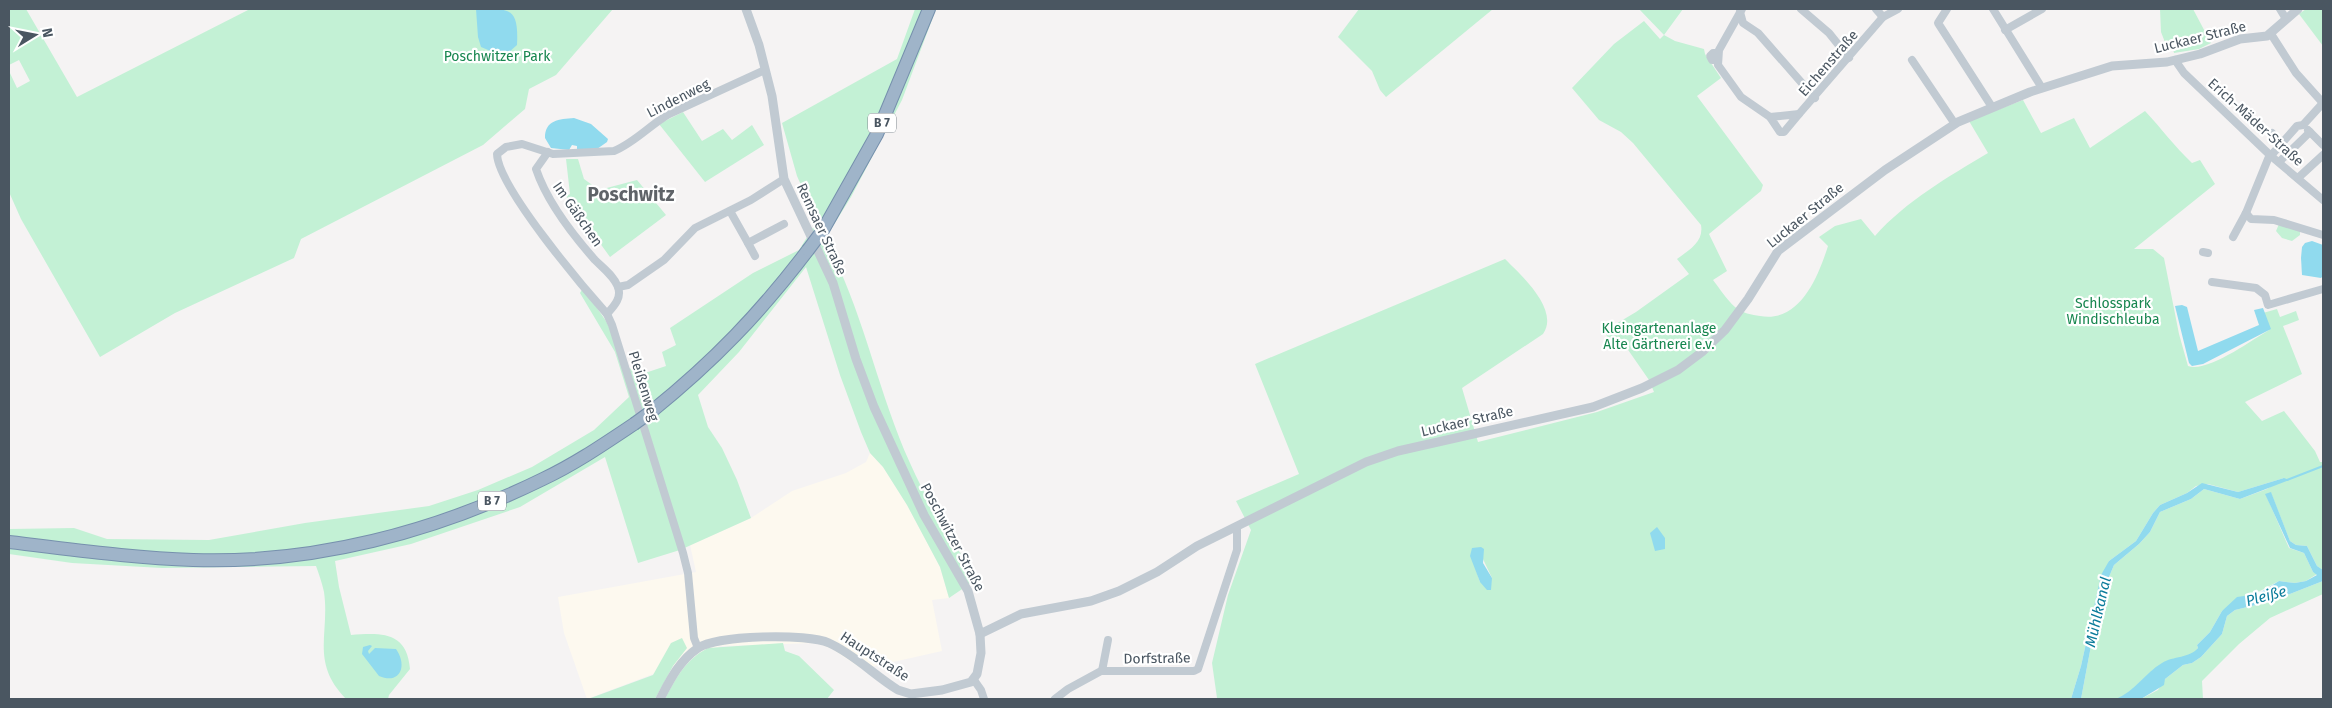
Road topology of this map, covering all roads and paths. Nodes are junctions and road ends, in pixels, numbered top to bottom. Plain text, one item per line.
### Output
1 (746, 9) edge
2 (929, 9) edge
3 (1801, 9) edge
4 (1876, 9) edge
5 (1898, 9) edge
6 (1947, 9) edge
7 (1993, 9) edge
8 (2042, 9) edge
9 (2280, 9) edge
10 (2298, 9) edge
11 (1741, 10) edge
12 (1883, 17) junction
13 (2286, 19) junction
14 (1732, 23) junction
15 (1743, 23) junction
16 (2005, 30) junction
17 (2271, 34) junction
18 (1849, 58) junction
19 (1912, 60) dead end
20 (2175, 60) junction
21 (765, 70) junction
22 (2042, 88) junction
23 (1815, 98) junction
24 (2323, 103) edge
25 (1992, 107) junction
26 (1799, 114) junction
27 (1770, 117) junction
28 (1955, 124) junction
29 (2303, 125) junction
30 (2310, 132) junction
31 (2272, 133) dead end
32 (2280, 145) junction
33 (2323, 145) edge
34 (548, 152) junction
35 (2323, 155) edge
36 (2271, 156) junction
37 (498, 162) joint
38 (2279, 162) junction
39 (2298, 178) junction
40 (784, 179) junction
41 (2323, 200) edge
42 (730, 212) junction
43 (2246, 213) junction
44 (784, 224) dead end
45 (2323, 235) edge
46 (2233, 237) dead end
47 (748, 243) junction
48 (755, 256) dead end
49 (2212, 282) dead end
50 (618, 287) junction
51 (2323, 289) edge
52 (607, 314) junction
53 (895, 456) joint
54 (1241, 525) junction
55 (9, 542) edge
56 (980, 634) junction
57 (1108, 640) dead end
58 (698, 648) junction
59 (1102, 671) junction
60 (974, 680) junction
61 (1062, 696) edge
62 (660, 699) edge
63 (984, 699) edge
64 (1055, 699) edge

1 - 21 street, Remsaer Straße
2 - 55 highway, B 7, bridge
3 - 18 street
4 - 12 street
5 - 12 street, Eichenstraße
6 - 25 street
7 - 16 street
8 - 16 street
9 - 13 street
10 - 13 street
11 - 14 street
11 - 15 street
12 - 18 street, Eichenstraße
13 - 17 street
14 - 15 street
14 - 27 street
15 - 23 street
16 - 22 street
17 - 20 street, Luckaer Straße
17 - 24 street
18 - 23 street, Eichenstraße
19 - 28 street
20 - 22 street, Luckaer Straße
20 - 36 street, Erich-Mäder-Straße
21 - 34 street, Lindenweg
21 - 40 street, Remsaer Straße
22 - 25 street, Luckaer Straße
23 - 26 street, Eichenstraße
24 - 29 street
25 - 28 street, Luckaer Straße
26 - 27 street
26 - 27 street, Eichenstraße
28 - 54 street, Luckaer Straße
29 - 30 street
29 - 32 street
30 - 33 street
30 - 38 street
31 - 32 street
32 - 36 street
34 - 37 street, Lindenweg
34 - 50 street, Im Gäßchen
35 - 39 street
36 - 38 street, Erich-Mäder-Straße
36 - 43 street
37 - 52 street, Pleißenweg
38 - 39 street, Erich-Mäder-Straße
39 - 41 street, Erich-Mäder-Straße
40 - 42 street
40 - 53 street, Remsaer Straße
42 - 47 street
42 - 50 street
43 - 45 street
43 - 46 street
44 - 47 street
47 - 48 street
49 - 51 street
50 - 52 street
52 - 58 street, Pleißenweg
53 - 56 street, Poschwitzer Straße
54 - 56 street
54 - 59 street, Dorfstraße
56 - 60 street
57 - 59 street
58 - 60 street, Hauptstraße
58 - 62 street, Hauptstraße
59 - 61 street, Dorfstraße
60 - 63 street
61 - 64 street, Dorfstraße

